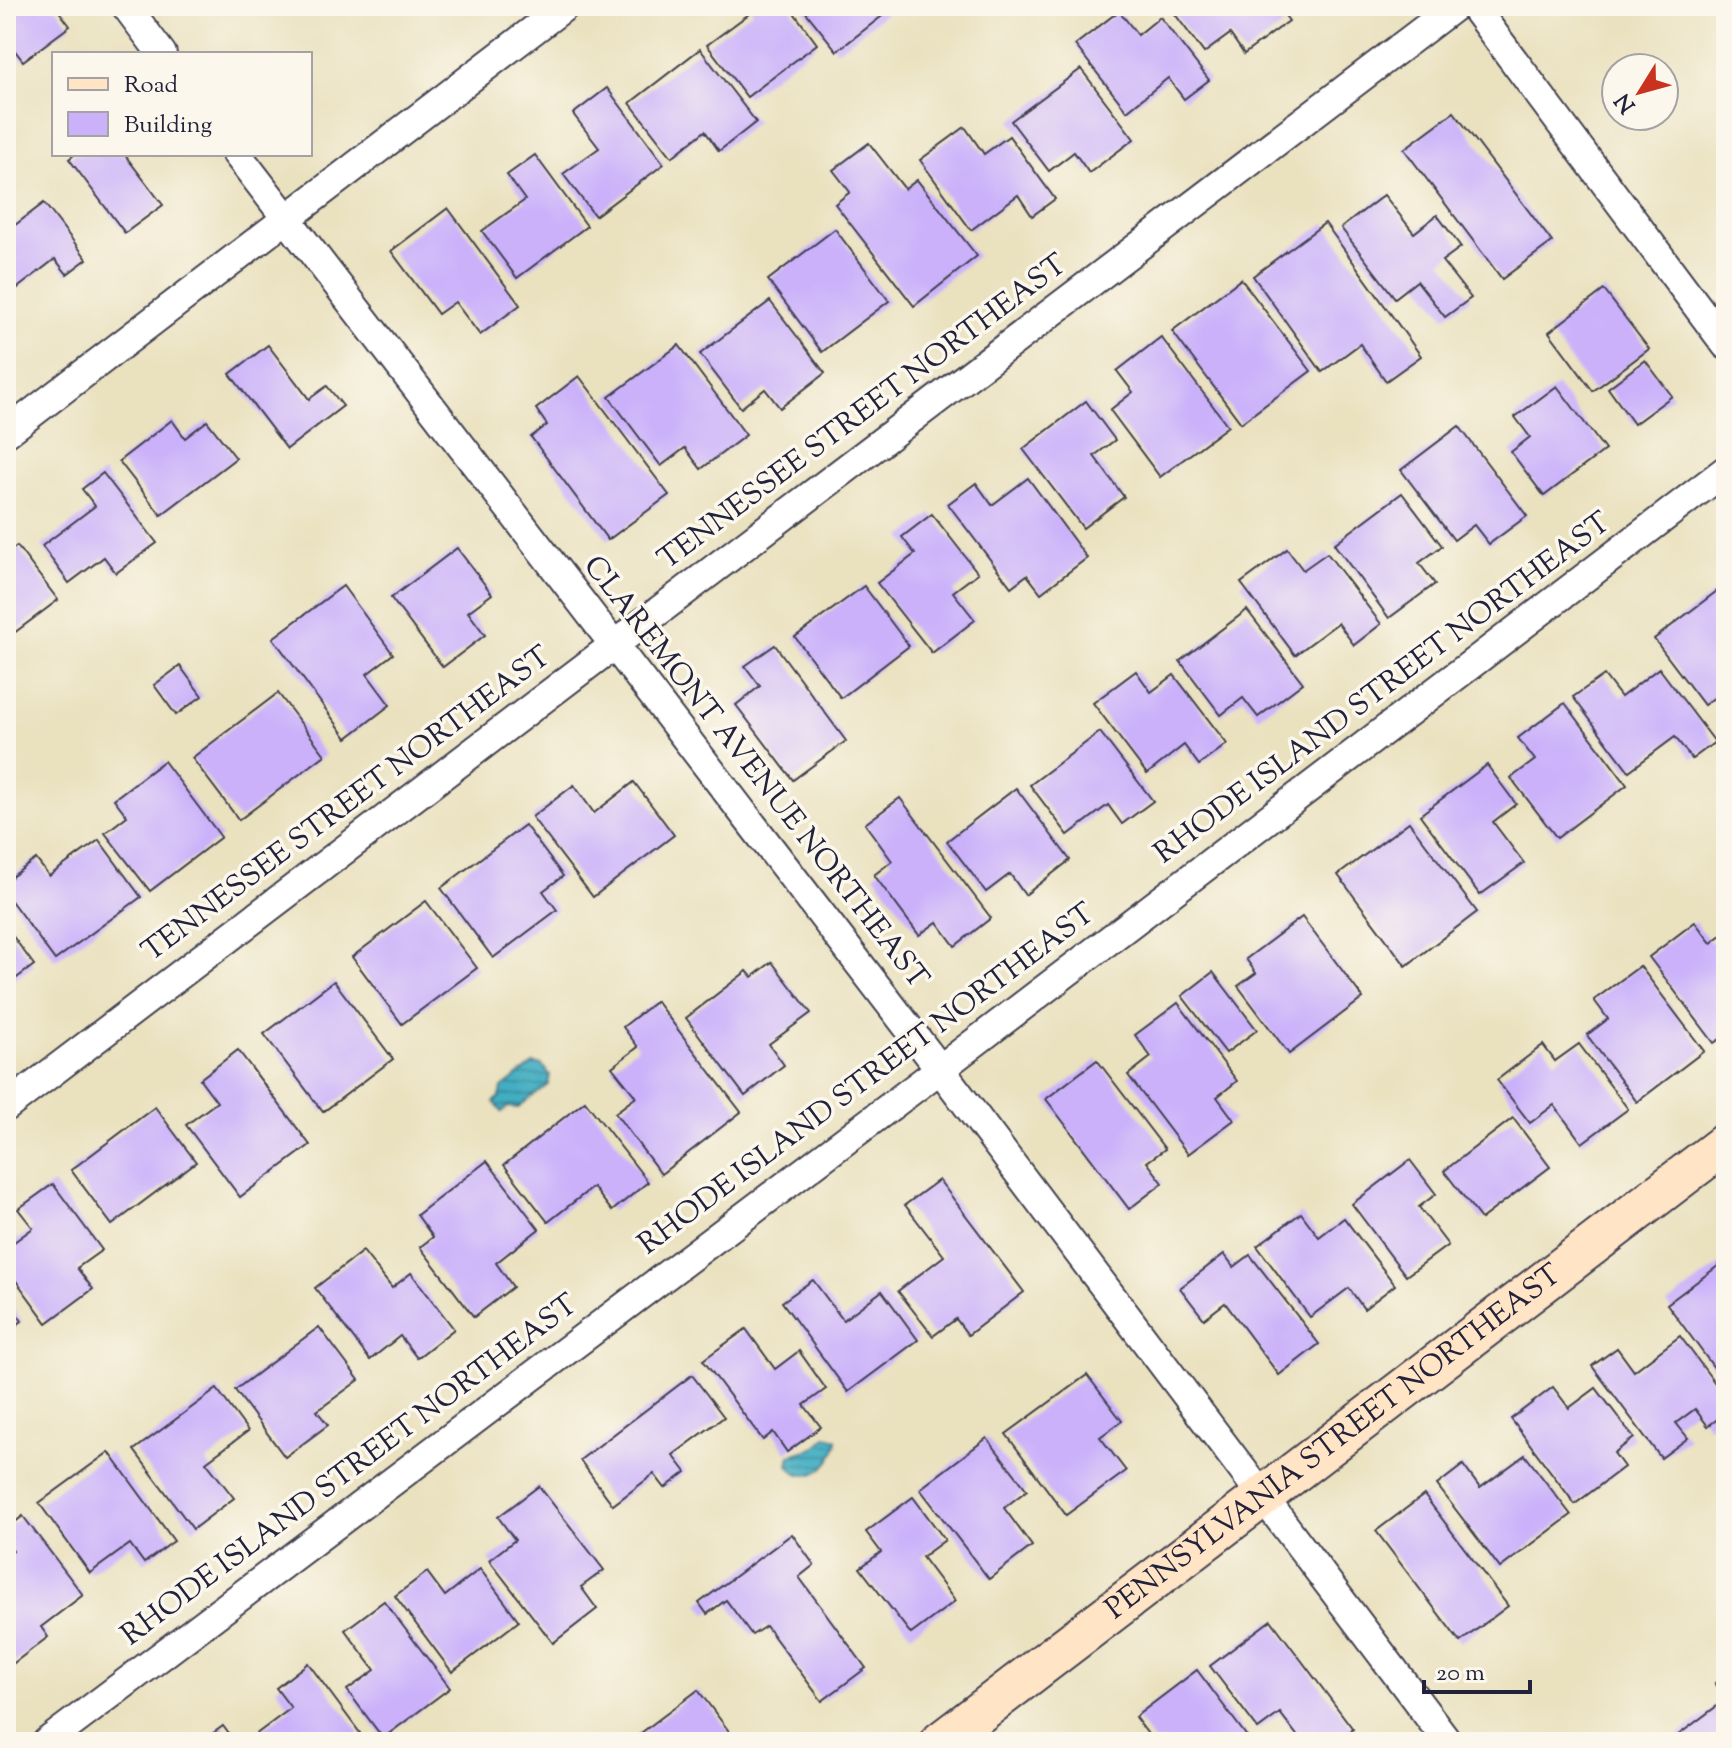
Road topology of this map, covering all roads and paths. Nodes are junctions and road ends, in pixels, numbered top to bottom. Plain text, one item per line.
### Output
1 (126, 6) edge
2 (565, 6) edge
3 (1455, 6) edge
4 (1473, 6) edge
5 (160, 52) edge
6 (239, 156) edge
7 (286, 219) junction
8 (1726, 345) edge
9 (6, 433) edge
10 (1726, 470) edge
11 (613, 645) junction
12 (940, 1069) junction
13 (6, 1107) edge
14 (1726, 1143) edge
15 (1264, 1496) junction
16 (47, 1742) edge
17 (941, 1742) edge
18 (1448, 1742) edge

1 - 5 street
2 - 7 street
3 - 11 street, TENNESSEE STREET NORTHEAST
4 - 8 street
6 - 7 street, CLAREMONT AVENUE NORTHEAST
7 - 9 street
7 - 11 street, CLAREMONT AVENUE NORTHEAST
10 - 12 street, RHODE ISLAND STREET NORTHEAST
11 - 12 street, CLAREMONT AVENUE NORTHEAST
11 - 13 street, TENNESSEE STREET NORTHEAST
12 - 15 street, CLAREMONT AVENUE NORTHEAST
12 - 16 street, RHODE ISLAND STREET NORTHEAST
14 - 15 street, PENNSYLVANIA STREET NORTHEAST
15 - 17 street, PENNSYLVANIA STREET NORTHEAST
15 - 18 street, CLAREMONT AVENUE NORTHEAST

